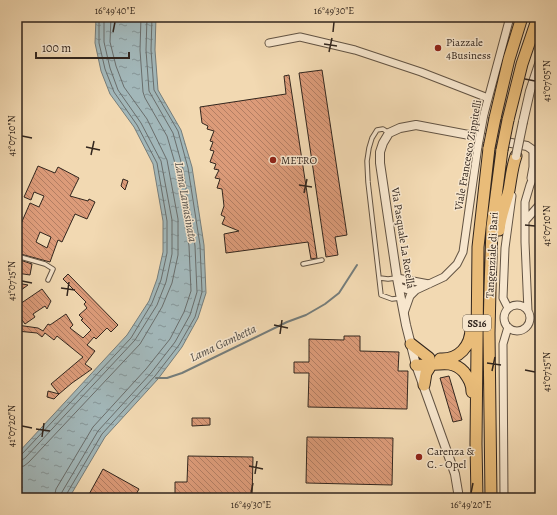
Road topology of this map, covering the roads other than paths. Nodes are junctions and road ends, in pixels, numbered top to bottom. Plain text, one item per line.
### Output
1 (510, 17) edge
2 (522, 17) edge
3 (538, 17) edge
4 (269, 43) dead end
5 (540, 61) edge
6 (488, 98) junction
7 (389, 133) junction
8 (484, 147) junction
9 (537, 153) edge
10 (516, 156) junction
11 (540, 170) edge
12 (530, 185) junction
13 (540, 204) edge
14 (526, 220) junction
15 (17, 256) edge
16 (322, 260) dead end
17 (303, 264) dead end
18 (380, 278) junction
19 (397, 278) junction
20 (48, 280) dead end
21 (430, 284) junction
22 (399, 288) junction
23 (490, 289) junction
24 (416, 290) junction
25 (527, 293) junction
26 (401, 298) junction
27 (477, 300) junction
28 (518, 305) junction
29 (508, 308) junction
30 (528, 311) junction
31 (404, 313) junction
32 (508, 327) junction
33 (411, 344) junction
34 (430, 361) junction
35 (416, 365) junction
36 (424, 385) junction
37 (476, 444) junction
38 (459, 498) edge
39 (477, 498) edge
40 (491, 498) edge
41 (504, 498) edge

1 - 6 street, Viale Francesco Zippitelli
2 - 8 highway, Tangenziale di Bari / SS16, bridge
3 - 23 highway, Tangenziale di Bari / SS16, bridge
4 - 6 street
5 - 10 street, bridge
6 - 8 street, Viale Francesco Zippitelli, bridge
7 - 9 street
7 - 18 lane
7 - 19 street, Via Pasquale La Rotella
8 - 21 street, Viale Francesco Zippitelli
8 - 27 highway, Tangenziale di Bari / SS16
9 - 12 street
10 - 23 highway
10 - 29 street
11 - 12 street
12 - 14 street
13 - 14 street
14 - 25 street
15 - 20 lane
16 - 17 lane
18 - 19 lane
18 - 26 lane
19 - 21 street
19 - 22 street, Via Pasquale La Rotella
21 - 24 street, Viale Francesco Zippitelli
22 - 24 street
22 - 26 street, Via Pasquale La Rotella
23 - 40 highway, Tangenziale di Bari / SS16
24 - 31 street
25 - 28 street
25 - 30 street
26 - 31 street, Via Pasquale La Rotella
27 - 34 highway
27 - 37 highway, Tangenziale di Bari / SS16
28 - 29 street
28 - 30 street
29 - 32 street
30 - 32 street
31 - 33 street, Via Pasquale La Rotella
32 - 41 street
33 - 34 highway
33 - 35 street, Via Pasquale La Rotella
34 - 35 highway
34 - 36 highway
34 - 37 highway
35 - 36 street, Via Pasquale La Rotella
36 - 38 street, Via Pasquale La Rotella
37 - 39 highway, Tangenziale di Bari / SS16

